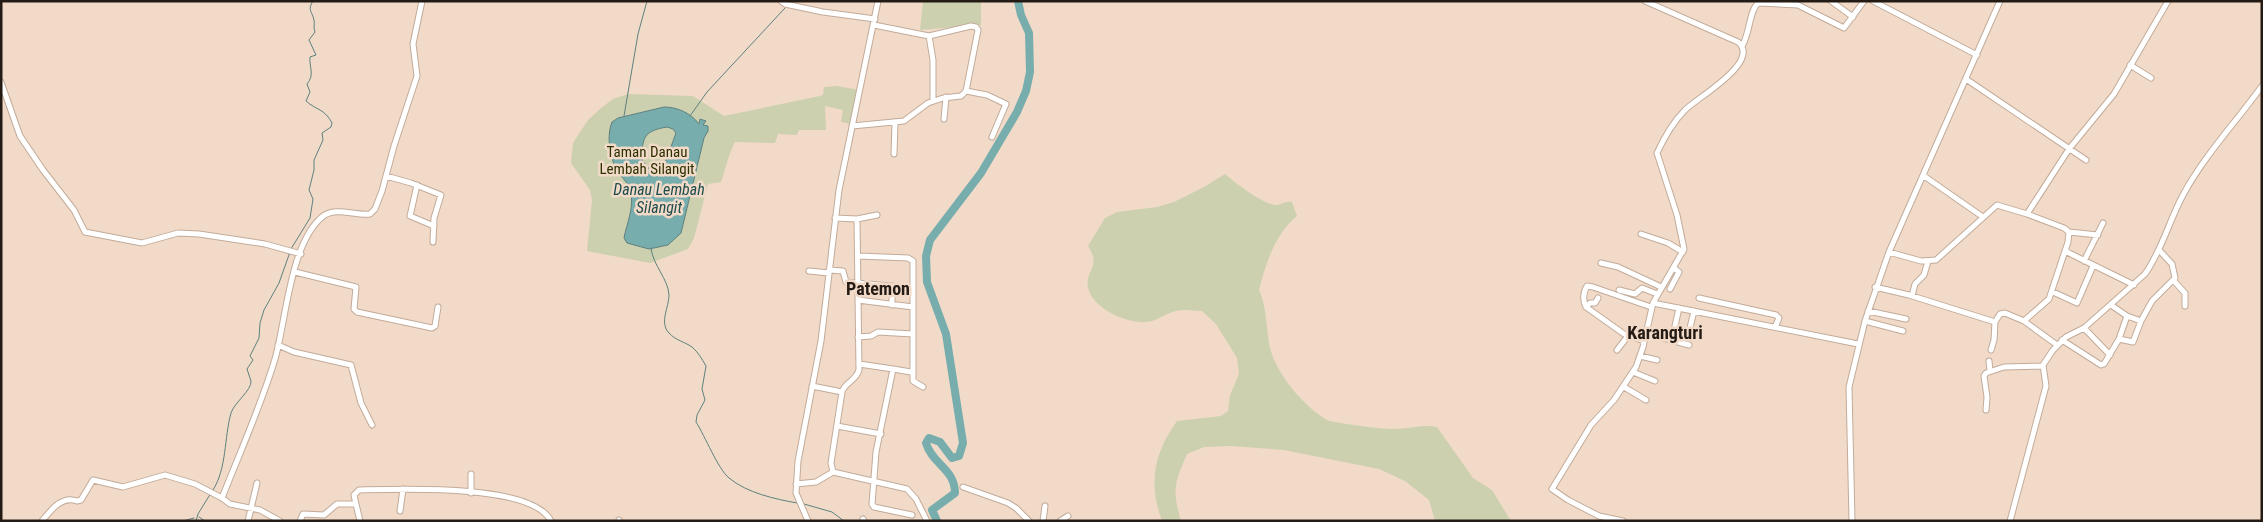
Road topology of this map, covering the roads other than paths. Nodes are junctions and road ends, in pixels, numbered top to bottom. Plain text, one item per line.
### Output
1 (422, 1) edge
2 (781, 1) edge
3 (878, 1) edge
4 (1645, 1) edge
5 (1831, 1) edge
6 (1864, 1) edge
7 (1872, 1) edge
8 (2000, 1) edge
9 (2168, 1) edge
10 (1853, 17) junction
11 (874, 22) junction
12 (929, 36) junction
13 (1742, 46) junction
14 (1977, 55) junction
15 (2130, 65) junction
16 (2151, 78) dead end
17 (1966, 79) junction
18 (1, 82) edge
19 (2262, 86) edge
20 (966, 92) junction
21 (946, 97) junction
22 (933, 101) junction
23 (944, 119) dead end
24 (895, 123) junction
25 (852, 126) junction
26 (992, 138) dead end
27 (2069, 149) junction
28 (894, 154) dead end
29 (2086, 160) dead end
30 (386, 176) junction
31 (1924, 176) junction
32 (417, 185) junction
33 (2027, 214) junction
34 (877, 215) dead end
35 (1983, 217) junction
36 (835, 218) junction
37 (857, 219) junction
38 (2103, 223) dead end
39 (434, 226) junction
40 (2069, 232) junction
41 (1641, 234) dead end
42 (2098, 235) junction
43 (432, 242) dead end
44 (2159, 250) junction
45 (1683, 252) junction
46 (1889, 252) junction
47 (2067, 252) junction
48 (301, 254) junction
49 (859, 256) junction
50 (1928, 261) junction
51 (2084, 261) junction
52 (1601, 263) dead end
53 (2093, 266) junction
54 (1674, 268) junction
55 (808, 270) dead end
56 (829, 271) junction
57 (295, 272) junction
58 (2174, 280) junction
59 (858, 282) junction
60 (2134, 285) junction
61 (892, 287) junction
62 (1661, 287) junction
63 (1875, 287) junction
64 (913, 288) junction
65 (1670, 289) dead end
66 (1619, 290) dead end
67 (2053, 292) junction
68 (1657, 294) junction
69 (1912, 296) junction
70 (1598, 298) dead end
71 (1699, 298) dead end
72 (858, 300) junction
73 (892, 305) junction
74 (1652, 305) junction
75 (2111, 305) junction
76 (2185, 306) dead end
77 (438, 307) dead end
78 (913, 307) junction
79 (1586, 307) junction
80 (1679, 308) junction
81 (1694, 311) junction
82 (1868, 311) junction
83 (2126, 316) junction
84 (1906, 319) dead end
85 (2024, 321) junction
86 (2141, 321) junction
87 (1865, 322) junction
88 (1995, 322) junction
89 (1675, 326) dead end
90 (1775, 327) junction
91 (2084, 328) junction
92 (1903, 331) dead end
93 (1645, 333) junction
94 (913, 334) junction
95 (1628, 336) junction
96 (1688, 336) dead end
97 (858, 337) junction
98 (2119, 339) junction
99 (2062, 340) junction
100 (1644, 341) junction
101 (1858, 344) junction
102 (278, 346) junction
103 (1689, 346) dead end
104 (2057, 346) junction
105 (1617, 350) dead end
106 (1991, 350) dead end
107 (2110, 355) junction
108 (1640, 356) junction
109 (1657, 360) dead end
110 (1989, 361) dead end
111 (859, 364) junction
112 (2043, 366) junction
113 (893, 369) junction
114 (1990, 371) junction
115 (911, 372) junction
116 (1633, 372) junction
117 (1655, 381) dead end
118 (812, 386) junction
119 (1624, 386) junction
120 (923, 387) dead end
121 (842, 392) junction
122 (1646, 400) dead end
123 (1986, 410) dead end
124 (372, 426) dead end
125 (837, 426) junction
126 (881, 434) junction
127 (833, 472) junction
128 (472, 474) dead end
129 (873, 482) junction
130 (257, 483) dead end
131 (796, 484) junction
132 (962, 487) dead end
133 (403, 489) junction
134 (471, 493) junction
135 (222, 498) junction
136 (356, 504) junction
137 (1045, 506) dead end
138 (251, 509) junction
139 (400, 510) dead end
140 (912, 515) dead end
141 (1068, 516) dead end
142 (808, 519) edge
143 (815, 520) edge
144 (42, 521) edge
145 (248, 521) edge
146 (280, 521) edge
147 (300, 521) edge
148 (360, 521) edge
149 (551, 521) edge
150 (927, 521) edge
151 (1029, 521) edge
152 (1042, 521) edge
153 (1060, 521) edge
154 (1623, 521) edge
155 (1852, 521) edge
156 (2010, 521) edge

1 - 30 street
2 - 11 street
3 - 11 street
4 - 13 street
5 - 10 street
6 - 10 street
7 - 14 street
8 - 14 street
9 - 15 street
10 - 13 street
11 - 12 street
11 - 25 street
12 - 20 street
12 - 22 street
13 - 45 street
14 - 17 street
15 - 16 street
15 - 27 street
17 - 27 street
17 - 31 street
18 - 48 street
19 - 44 street
20 - 21 street
20 - 26 street
21 - 22 street
21 - 23 street
22 - 24 street
24 - 25 street
24 - 28 street
25 - 36 street
27 - 29 street
27 - 33 street
30 - 32 street
30 - 48 street
31 - 35 street
31 - 46 street
32 - 39 street
32 - 39 street
33 - 35 street
33 - 40 street
34 - 37 street
35 - 50 street
36 - 37 street
36 - 56 street
37 - 49 street
38 - 42 street
39 - 43 street
40 - 42 street
40 - 47 street
41 - 45 street
42 - 51 street
44 - 58 street
44 - 60 street
45 - 54 street
46 - 50 street
46 - 63 street
47 - 51 street
47 - 67 street
48 - 57 street
49 - 59 street
49 - 64 street
50 - 69 street
51 - 53 street
52 - 62 street
53 - 60 street
53 - 67 street
54 - 62 street
54 - 65 street
55 - 56 street
56 - 59 street
56 - 118 street
57 - 77 street
57 - 102 street
58 - 76 street
58 - 86 street
59 - 61 street
59 - 72 street
60 - 75 street
61 - 64 street
61 - 73 street
62 - 68 street
63 - 69 street
63 - 82 street
64 - 78 street
66 - 68 street
67 - 85 street
68 - 74 street
69 - 88 street
70 - 79 street
71 - 90 street
72 - 73 street
72 - 97 street
73 - 78 street
74 - 79 street
74 - 80 street
74 - 93 street
75 - 83 street
75 - 91 street
78 - 94 street
79 - 95 street
80 - 81 street
80 - 89 street
81 - 90 street
81 - 96 street
82 - 84 street
82 - 87 street
83 - 86 street
83 - 98 street
85 - 88 street
85 - 104 street
86 - 98 street
87 - 92 street
87 - 101 street
88 - 106 street
90 - 101 street
91 - 99 street
91 - 107 street
93 - 100 street
93 - 103 street
94 - 97 street
94 - 115 street
95 - 100 street
95 - 105 street
97 - 111 street
98 - 107 street
99 - 104 street
99 - 107 street
100 - 108 street
101 - 155 street
102 - 124 street
102 - 135 street
104 - 112 street
108 - 109 street
108 - 116 street
110 - 114 street
111 - 113 street
111 - 121 street
112 - 114 street
112 - 156 street
113 - 115 street
113 - 126 street
114 - 123 street
115 - 120 street
116 - 117 street
116 - 119 street
118 - 121 street
118 - 131 street
119 - 122 street
119 - 154 street
121 - 125 street
125 - 126 street
125 - 127 street
126 - 129 street
127 - 129 street
127 - 131 street
128 - 134 street
129 - 140 street
129 - 150 street
130 - 138 street
131 - 142 street
132 - 151 street
133 - 134 street
133 - 136 street
133 - 139 street
134 - 149 street
135 - 138 street
135 - 144 street
136 - 147 street
136 - 148 street
137 - 152 street
138 - 145 street
138 - 146 street
141 - 153 street
142 - 143 street

